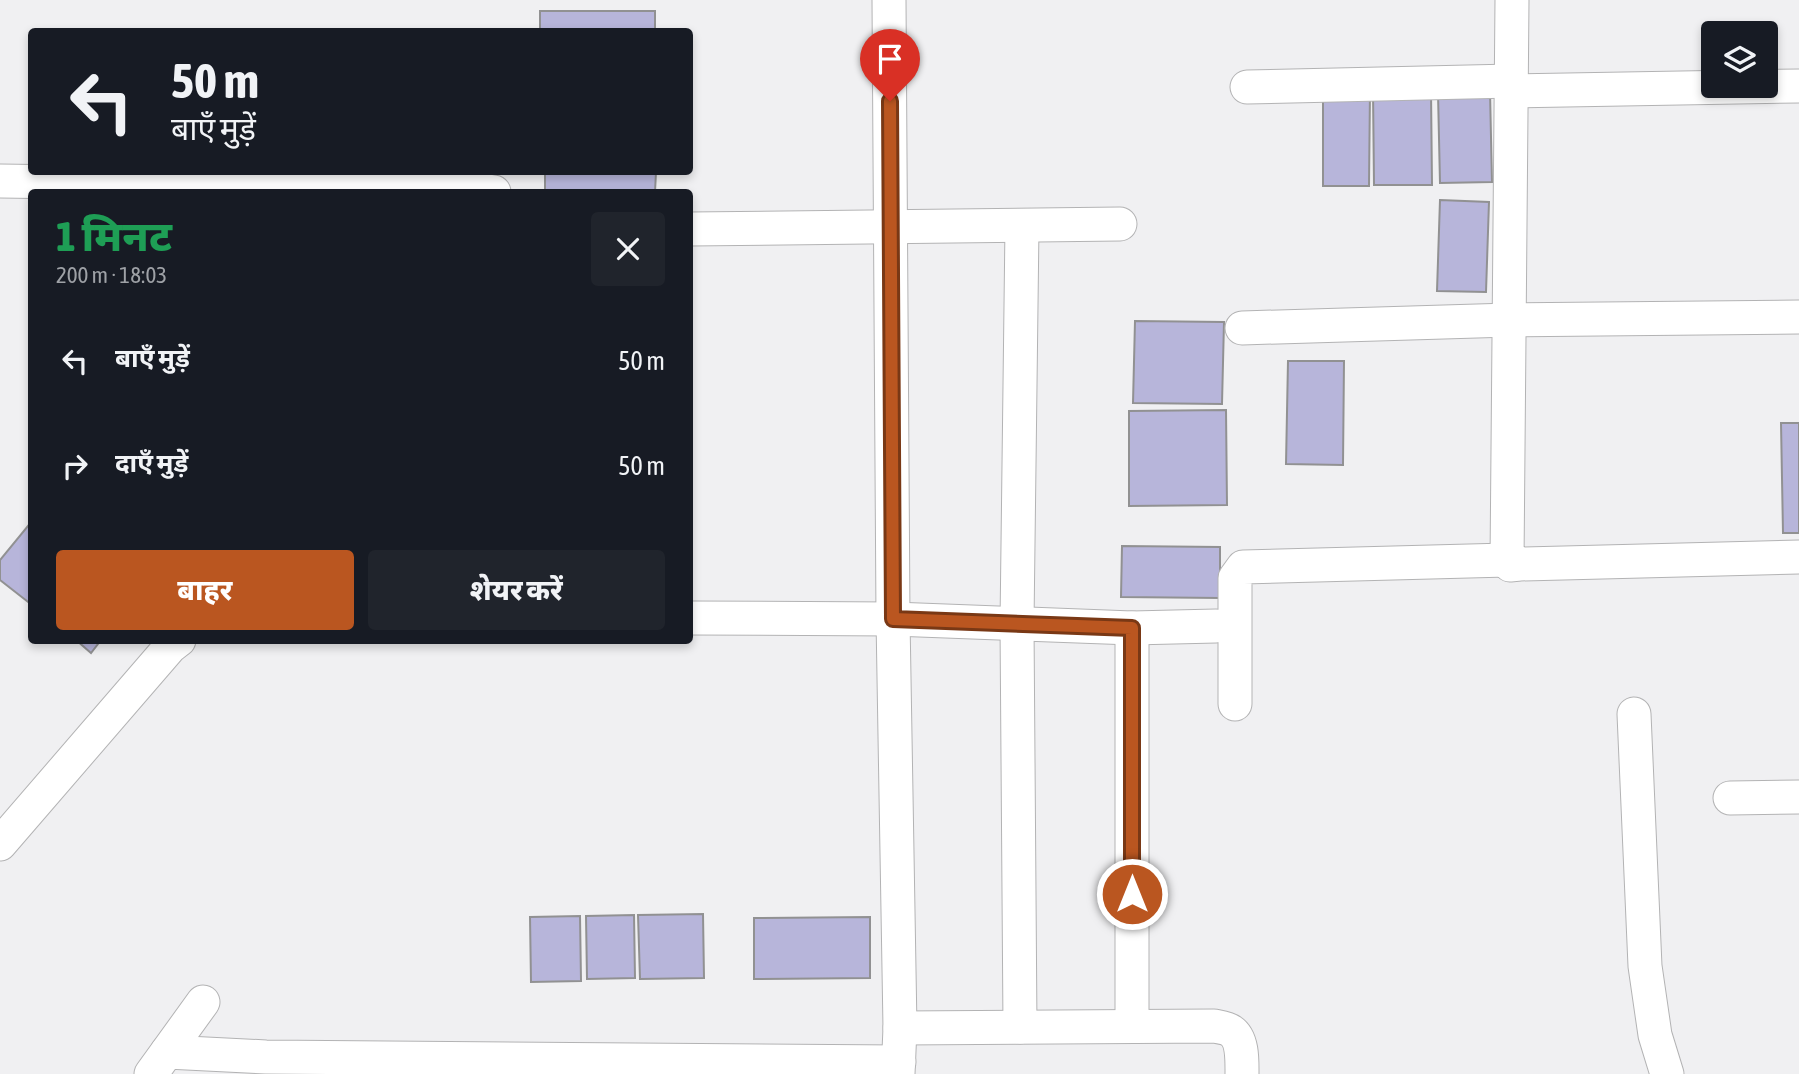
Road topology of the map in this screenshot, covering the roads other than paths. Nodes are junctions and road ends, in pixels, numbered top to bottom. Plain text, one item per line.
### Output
1 (889, 0) edge
2 (1512, 0) edge
3 (1512, 86) junction
4 (1799, 86) edge
5 (1247, 88) dead end
6 (0, 181) edge
7 (475, 189) edge
8 (1120, 224) dead end
9 (1022, 226) junction
10 (890, 228) junction
11 (693, 229) edge
12 (1799, 317) edge
13 (1510, 320) junction
14 (1242, 328) dead end
15 (1799, 556) edge
16 (1507, 560) junction
17 (693, 618) edge
18 (893, 619) junction
19 (1017, 624) junction
20 (1216, 626) dead end
21 (1132, 628) junction
22 (174, 644) edge
23 (1235, 704) dead end
24 (1634, 714) dead end
25 (1799, 797) edge
26 (1730, 798) dead end
27 (0, 844) edge
28 (203, 1002) dead end
29 (1020, 1027) junction
30 (1132, 1027) junction
31 (900, 1028) junction
32 (159, 1063) edge
33 (898, 1068) edge
34 (1242, 1074) edge
35 (1667, 1074) edge

1 - 10 street
2 - 3 street
3 - 4 street
3 - 5 street
3 - 13 street
6 - 7 street
8 - 9 street
9 - 10 street
9 - 19 street
10 - 11 street
10 - 18 street
12 - 13 street
13 - 14 street
13 - 16 street
15 - 16 street
16 - 23 street
17 - 18 street
18 - 19 street
18 - 31 street
19 - 21 street
19 - 29 street
20 - 21 street
21 - 30 street
22 - 27 street
24 - 35 street
25 - 26 street
28 - 32 street
29 - 30 street
29 - 31 street
30 - 34 street
31 - 33 street
32 - 33 street

